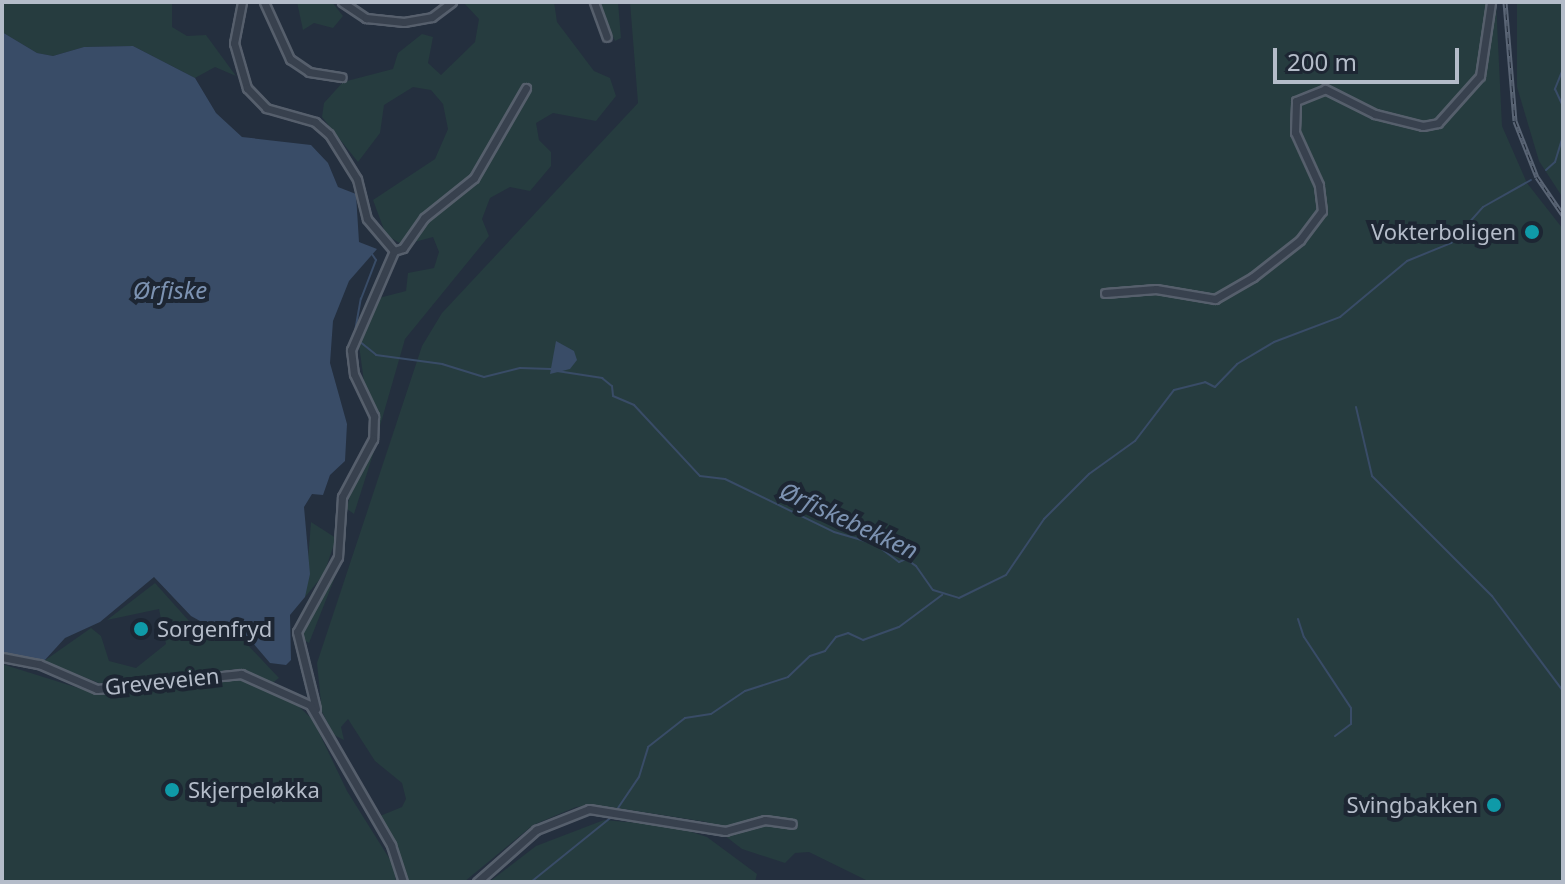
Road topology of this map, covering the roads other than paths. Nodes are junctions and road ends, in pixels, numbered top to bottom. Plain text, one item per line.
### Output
1 (242, 2) edge
2 (264, 2) edge
3 (342, 2) edge
4 (452, 2) edge
5 (594, 2) edge
6 (1491, 2) edge
7 (607, 37) dead end
8 (342, 77) dead end
9 (526, 88) dead end
10 (392, 254) junction
11 (1105, 293) dead end
12 (2, 657) edge
13 (316, 709) junction
14 (792, 824) dead end
15 (403, 882) edge
16 (477, 882) edge

1 - 10 street
2 - 8 street
3 - 4 street
5 - 7 street
6 - 11 street
9 - 10 street
10 - 13 street
12 - 13 street, Greveveien
13 - 15 street
14 - 16 street

